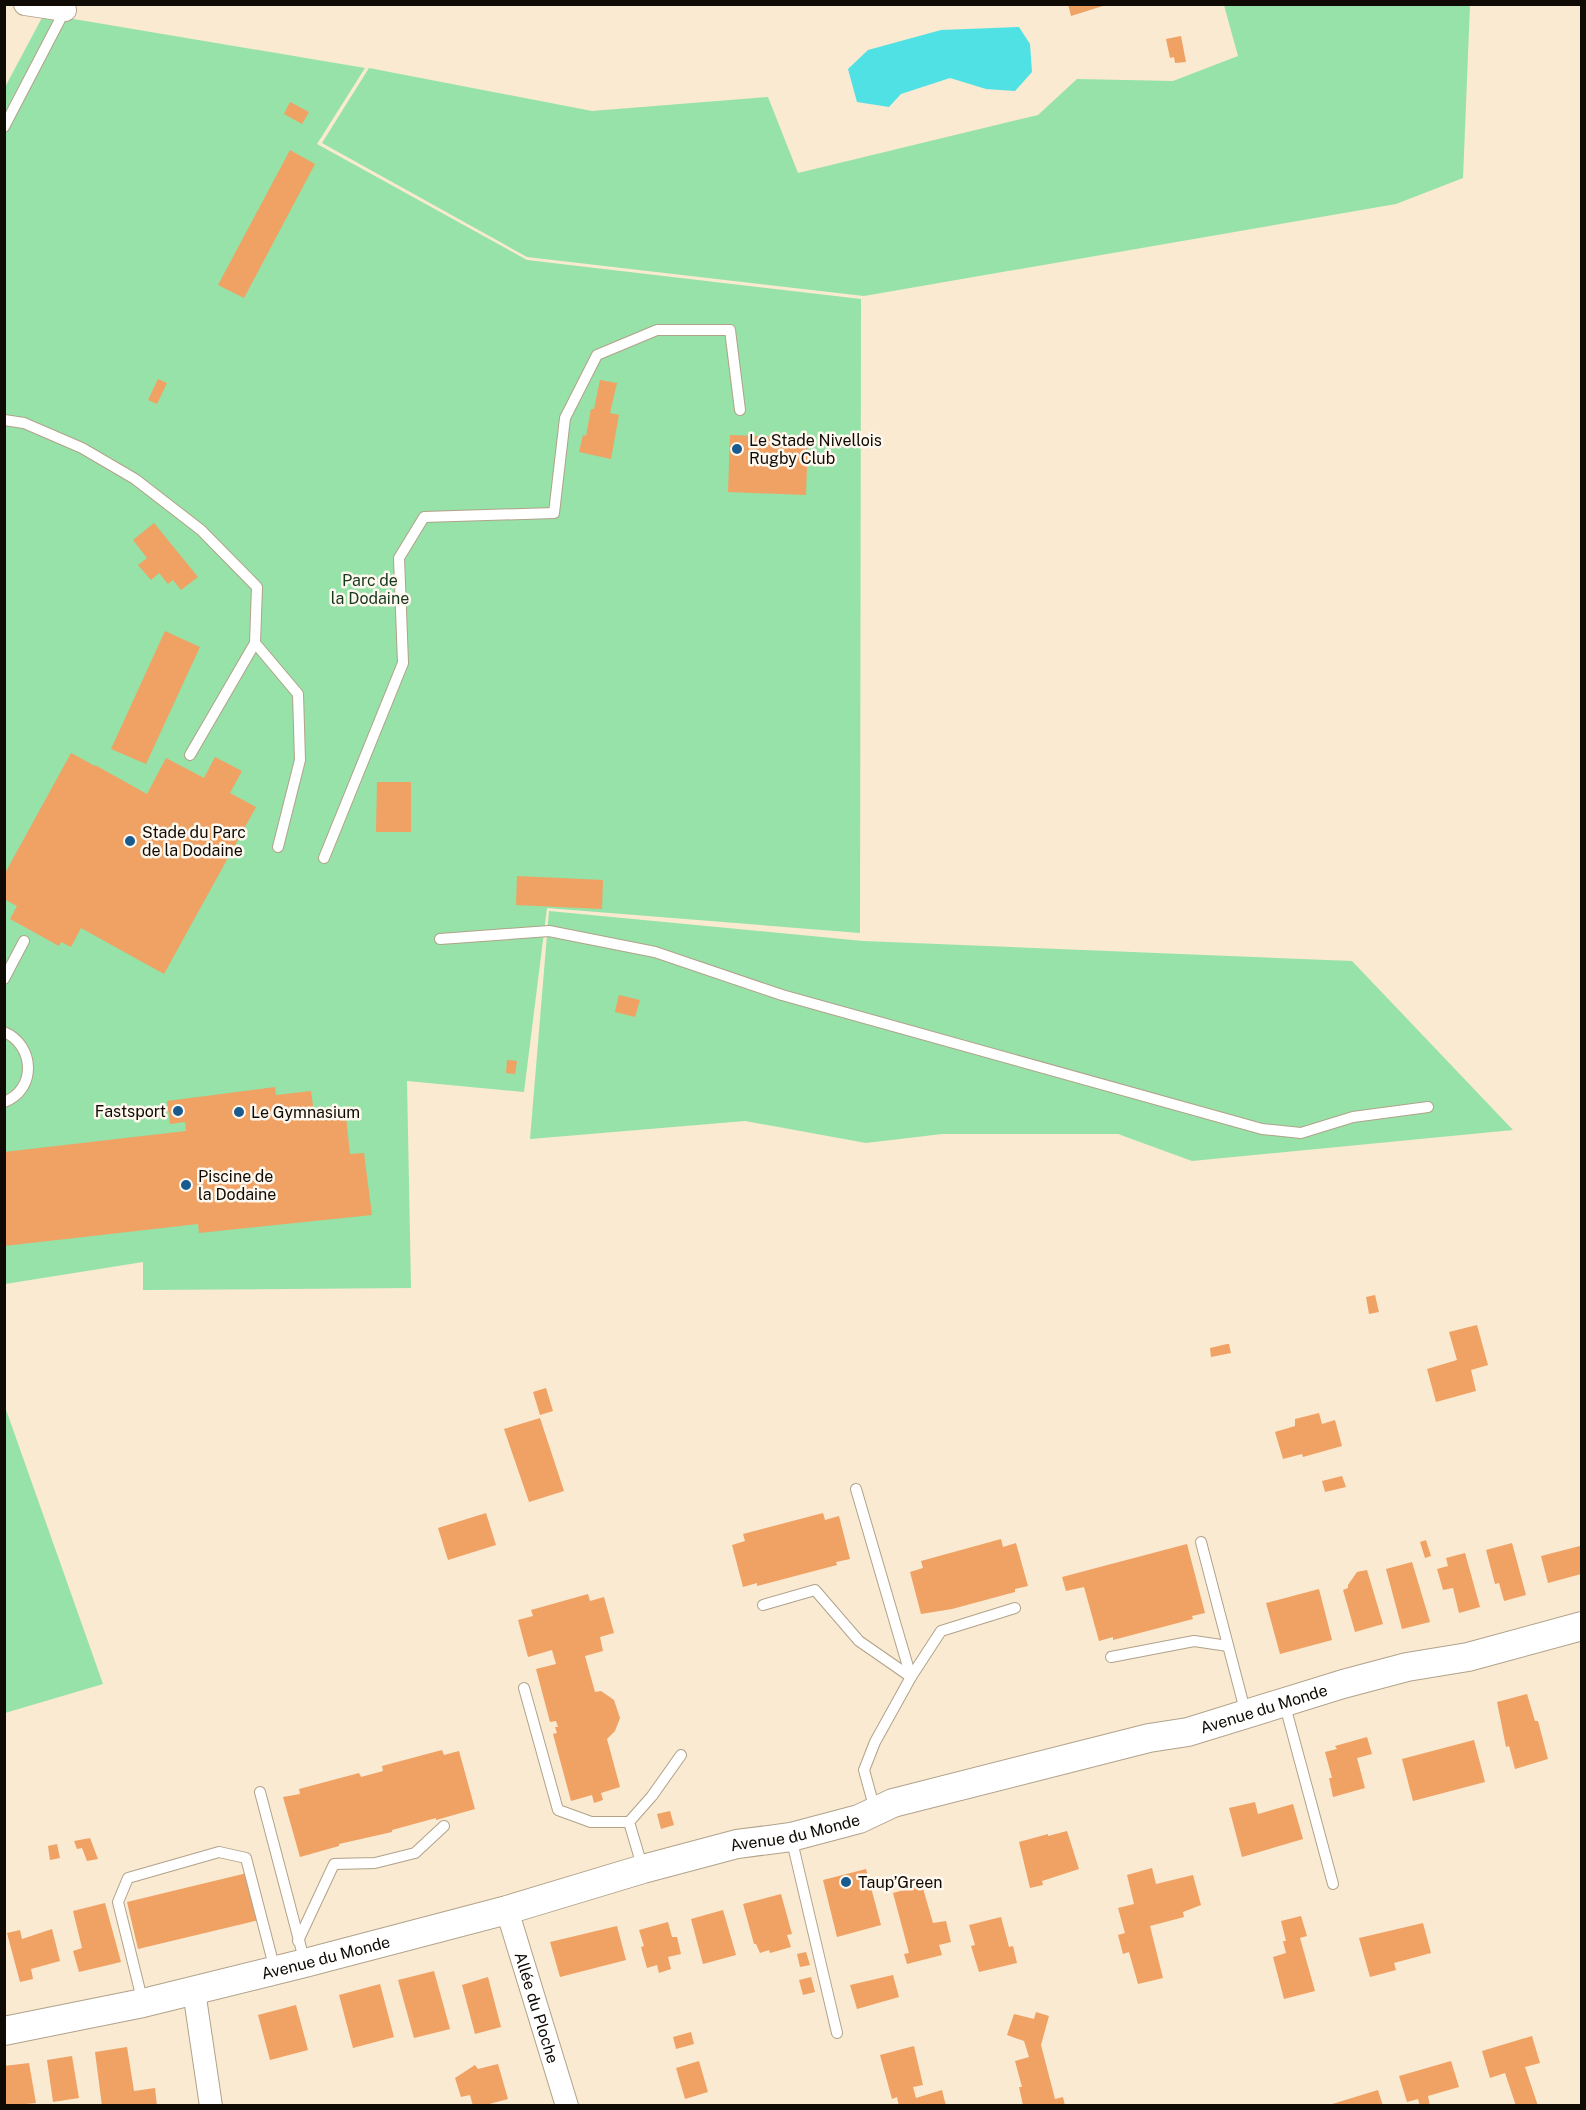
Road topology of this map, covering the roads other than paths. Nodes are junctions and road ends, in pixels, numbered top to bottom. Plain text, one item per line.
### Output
1 (26, 4) edge
2 (65, 10) joint
3 (4, 127) edge
4 (740, 410) dead end
5 (4, 420) edge
6 (255, 644) junction
7 (190, 755) dead end
8 (278, 847) dead end
9 (324, 858) dead end
10 (440, 939) dead end
11 (24, 941) dead end
12 (4, 979) edge
13 (4, 1032) edge
14 (4, 1102) edge
15 (1428, 1107) dead end
16 (856, 1489) dead end
17 (1202, 1542) dead end
18 (763, 1605) dead end
19 (1015, 1608) dead end
20 (1581, 1626) edge
21 (1228, 1646) junction
22 (1111, 1657) dead end
23 (910, 1677) junction
24 (524, 1688) dead end
25 (1284, 1701) junction
26 (1246, 1715) junction
27 (681, 1755) dead end
28 (260, 1792) dead end
29 (875, 1811) junction
30 (629, 1822) junction
31 (444, 1826) dead end
32 (791, 1837) junction
33 (643, 1869) junction
34 (1333, 1884) dead end
35 (507, 1910) junction
36 (301, 1952) junction
37 (275, 1970) junction
38 (194, 1992) junction
39 (143, 2003) junction
40 (4, 2031) edge
41 (837, 2032) dead end
42 (211, 2106) edge
43 (567, 2106) edge

1 - 2 street
2 - 3 lane
4 - 9 lane
5 - 6 lane
6 - 7 lane
6 - 8 lane
10 - 15 lane
11 - 12 lane
13 - 14 lane
16 - 23 lane
17 - 21 lane
18 - 23 lane
19 - 23 lane
20 - 25 street, Avenue du Monde
21 - 22 lane
21 - 26 lane
23 - 29 lane
24 - 30 lane
25 - 26 street, Avenue du Monde
25 - 34 lane
26 - 29 street, Avenue du Monde
27 - 30 lane
28 - 36 lane
29 - 32 street, Avenue du Monde
30 - 33 lane
31 - 36 lane
32 - 33 street, Avenue du Monde
32 - 41 lane
33 - 35 street, Avenue du Monde
35 - 36 street, Avenue du Monde
35 - 43 street, Allée du Ploche
36 - 37 street, Avenue du Monde
37 - 38 street, Avenue du Monde
37 - 39 lane
38 - 39 street, Avenue du Monde
38 - 42 street
39 - 40 street, Avenue du Monde

